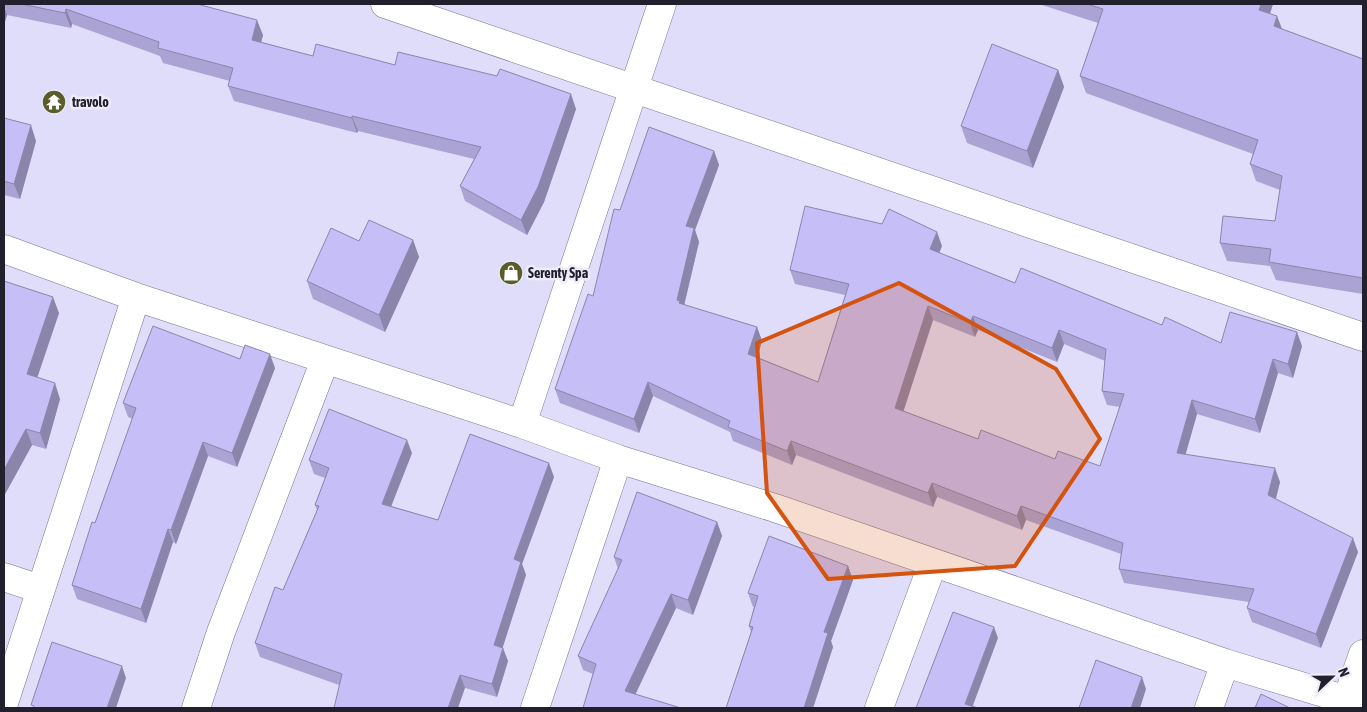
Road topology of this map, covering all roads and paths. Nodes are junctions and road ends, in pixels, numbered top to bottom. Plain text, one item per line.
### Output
1 (385, 4) edge
2 (662, 4) edge
3 (632, 89) junction
4 (4, 249) edge
5 (136, 297) junction
6 (1363, 337) edge
7 (325, 360) junction
8 (522, 424) junction
9 (618, 459) junction
10 (933, 563) junction
11 (4, 577) edge
12 (40, 589) junction
13 (1363, 654) edge
14 (1225, 663) junction
15 (1355, 702) edge
16 (4, 703) edge
17 (196, 708) edge
18 (535, 708) edge
19 (879, 708) edge
20 (1209, 708) edge

1 - 3 street
2 - 3 street
3 - 6 street
3 - 8 street
4 - 5 street
5 - 7 street
5 - 12 street
7 - 8 street
7 - 17 street
8 - 9 street
9 - 10 street
9 - 18 street
10 - 14 street
10 - 19 street
11 - 12 street
12 - 16 street
13 - 15 street
14 - 15 street
14 - 20 street

